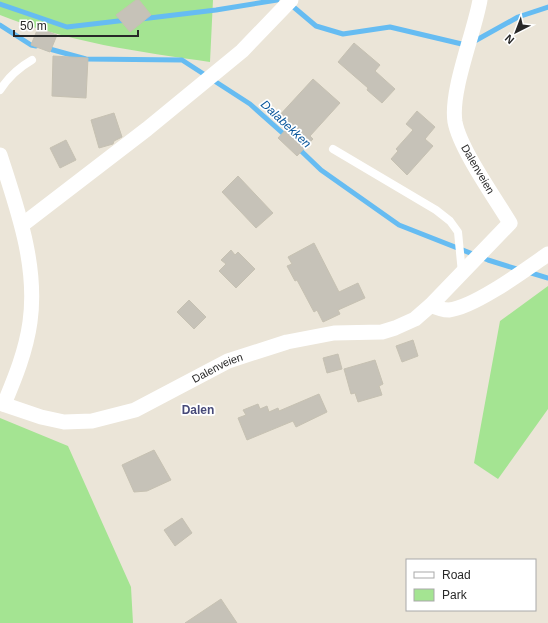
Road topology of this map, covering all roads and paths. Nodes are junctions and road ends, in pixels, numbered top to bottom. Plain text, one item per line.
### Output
1 (291, 0) edge
2 (480, 0) edge
3 (32, 60) dead end
4 (0, 90) edge
5 (333, 149) dead end
6 (0, 155) edge
7 (22, 225) junction
8 (548, 254) edge
9 (462, 273) junction
10 (431, 305) junction
11 (2, 403) edge

1 - 7 street
2 - 9 street, Dalenveien
3 - 4 lane
5 - 9 lane
6 - 7 street, Dalenveien
7 - 11 street, Dalenveien
8 - 10 street
9 - 10 street, Dalenveien
10 - 11 street, Dalenveien

